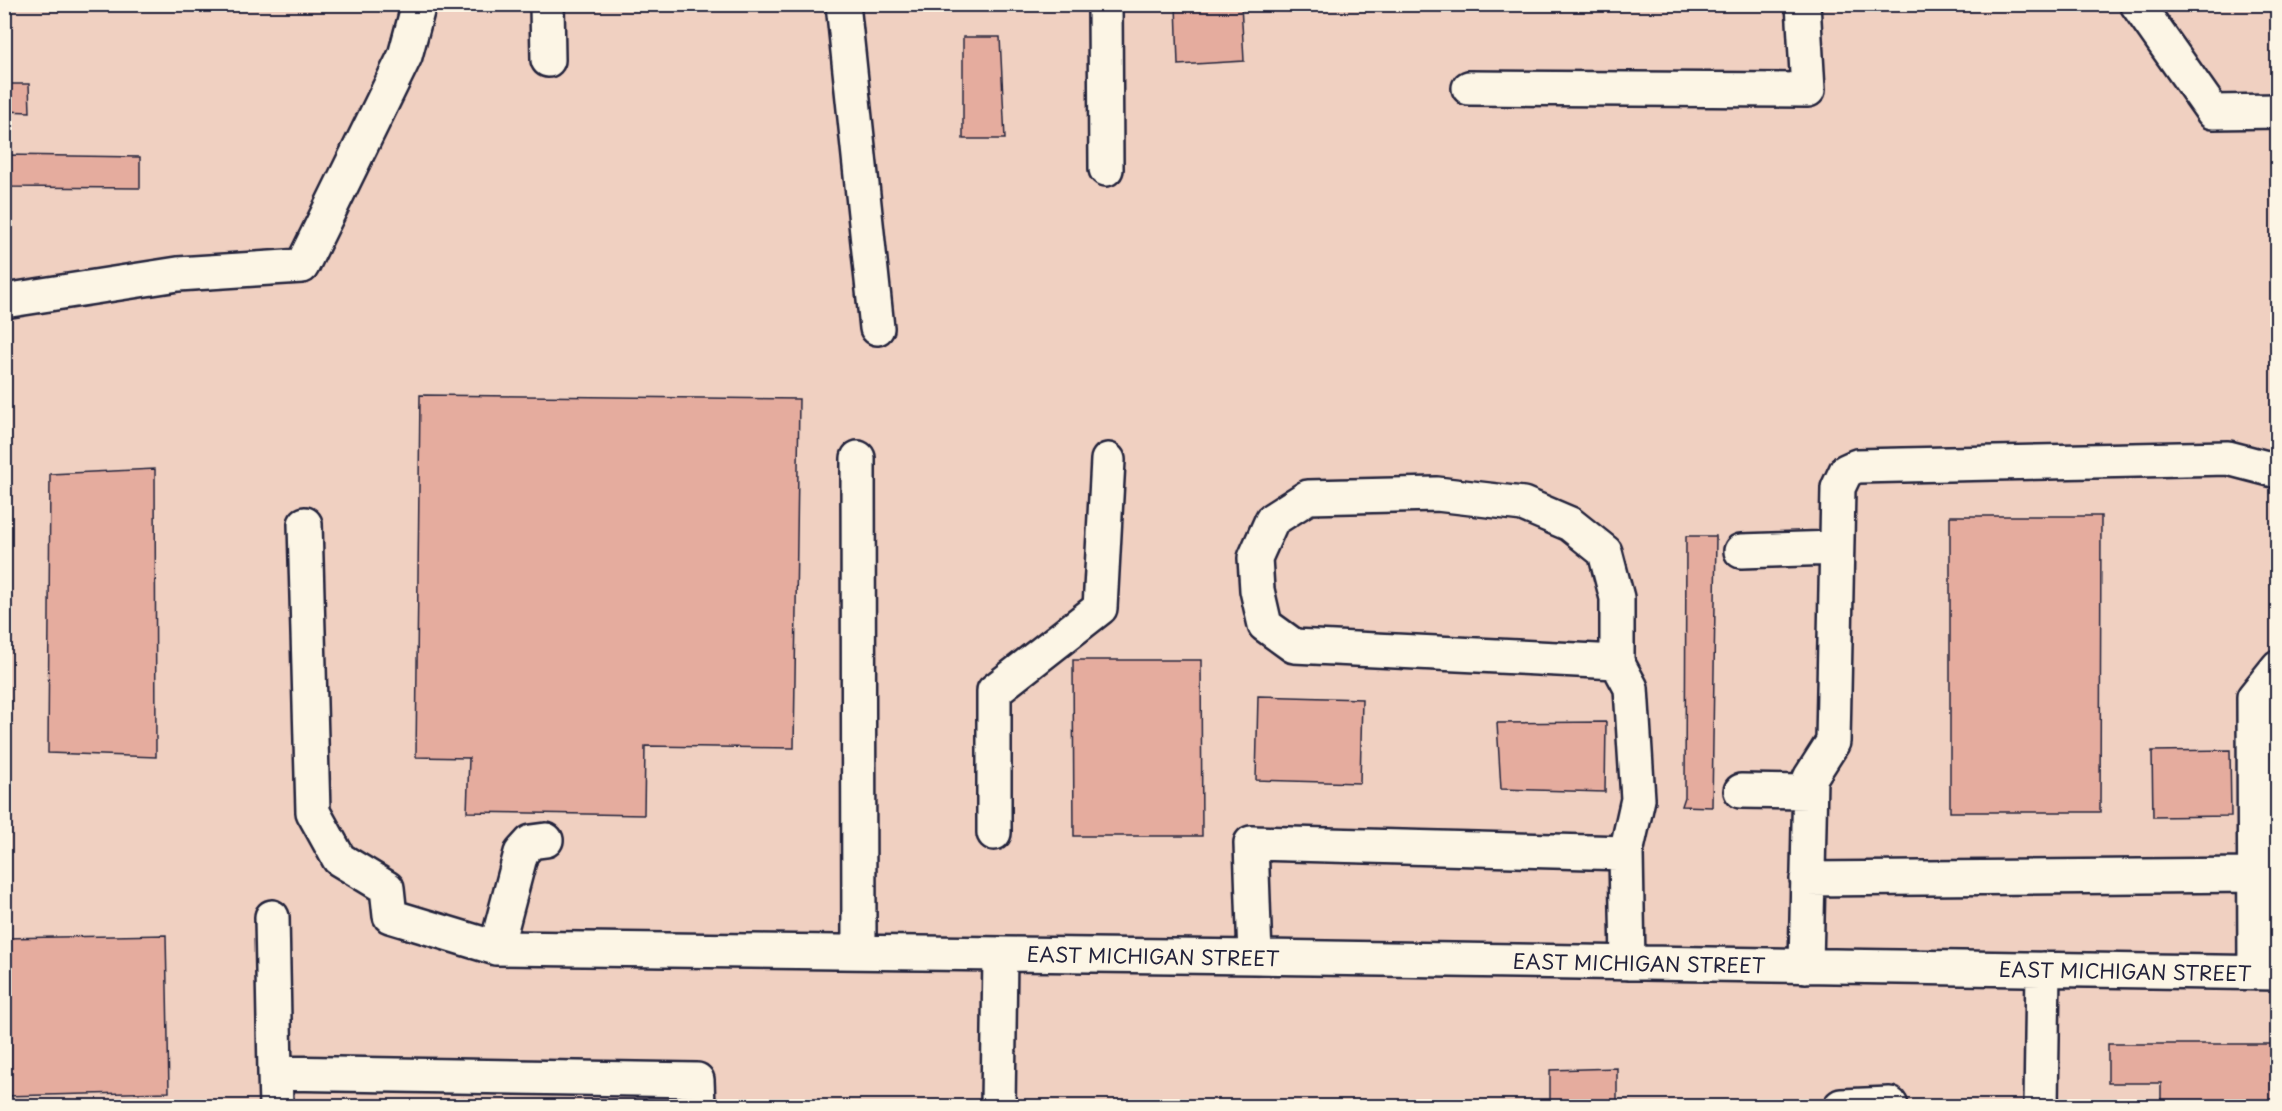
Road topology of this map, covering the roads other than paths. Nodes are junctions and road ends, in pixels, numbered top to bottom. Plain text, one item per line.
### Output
1 (419, 4) edge
2 (547, 4) edge
3 (843, 4) edge
4 (1105, 4) edge
5 (1803, 4) edge
6 (2137, 4) edge
7 (548, 60) dead end
8 (1469, 88) dead end
9 (2277, 111) edge
10 (1107, 170) dead end
11 (4, 301) edge
12 (877, 328) dead end
13 (858, 458) dead end
14 (1108, 460) dead end
15 (2277, 471) edge
16 (305, 524) dead end
17 (1836, 548) junction
18 (1741, 551) dead end
19 (1617, 662) junction
20 (2277, 667) edge
21 (1741, 791) dead end
22 (1809, 792) junction
23 (994, 832) dead end
24 (546, 840) dead end
25 (1626, 853) junction
26 (2255, 875) junction
27 (1807, 879) junction
28 (272, 917) dead end
29 (496, 948) junction
30 (859, 952) junction
31 (1000, 955) junction
32 (1255, 957) junction
33 (1628, 963) junction
34 (1806, 966) junction
35 (2043, 969) junction
36 (2266, 973) edge
37 (275, 1073) junction
38 (276, 1107) edge
39 (698, 1107) edge
40 (998, 1107) edge
41 (1841, 1107) edge
42 (1891, 1107) edge
43 (2041, 1107) edge

1 - 11 street
2 - 7 street
3 - 12 street
4 - 10 street
5 - 8 street
6 - 9 street
13 - 30 street
14 - 23 street
15 - 17 street
16 - 29 street, EAST MICHIGAN STREET
17 - 18 street
17 - 22 street
19 - 19 street
19 - 25 street
20 - 26 street
21 - 22 street
22 - 27 street
24 - 29 street
25 - 32 street
25 - 33 street
26 - 27 street
26 - 36 street
27 - 34 street
28 - 37 street
29 - 30 street, EAST MICHIGAN STREET
30 - 31 street, EAST MICHIGAN STREET
31 - 32 street, EAST MICHIGAN STREET
31 - 40 street
32 - 33 street, EAST MICHIGAN STREET
33 - 34 street, EAST MICHIGAN STREET
34 - 35 street, EAST MICHIGAN STREET
35 - 36 street, EAST MICHIGAN STREET
35 - 43 street
37 - 38 street
37 - 39 street
41 - 42 street

